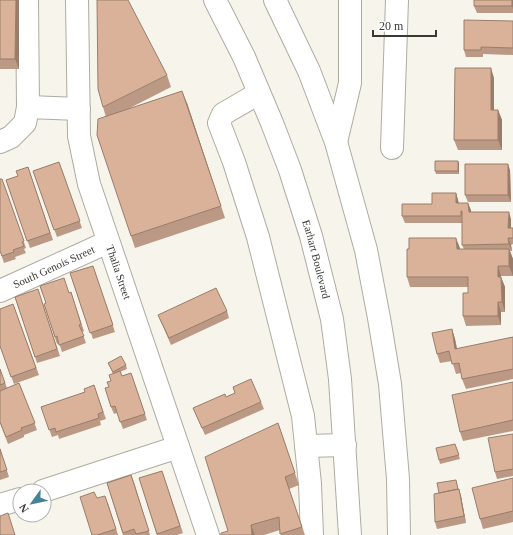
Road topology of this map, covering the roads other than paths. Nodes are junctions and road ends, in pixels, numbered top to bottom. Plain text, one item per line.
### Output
1 (27, 0) edge
2 (77, 0) edge
3 (215, 0) edge
4 (275, 0) edge
5 (350, 0) edge
6 (397, 0) edge
7 (259, 93) junction
8 (28, 107) junction
9 (78, 109) junction
10 (0, 142) edge
11 (336, 142) junction
12 (392, 148) dead end
13 (108, 242) junction
14 (0, 291) edge
15 (345, 445) junction
16 (306, 446) junction
17 (178, 447) junction
18 (52, 488) edge
19 (12, 501) edge
20 (0, 505) edge
21 (208, 535) edge
22 (312, 535) edge
23 (350, 535) edge
24 (399, 535) edge

1 - 8 main road
2 - 9 main road, Thalia Street
3 - 7 main road, Earhart Boulevard
4 - 11 main road
5 - 11 main road
6 - 12 main road
7 - 15 main road, Earhart Boulevard
7 - 16 main road
8 - 9 main road
8 - 10 main road
9 - 13 main road, Thalia Street
11 - 24 main road
13 - 14 main road, South Genois Street
13 - 17 main road, Thalia Street
15 - 16 main road
15 - 23 main road, Earhart Boulevard
16 - 22 main road
17 - 18 main road
17 - 21 main road, Thalia Street
19 - 20 main road

